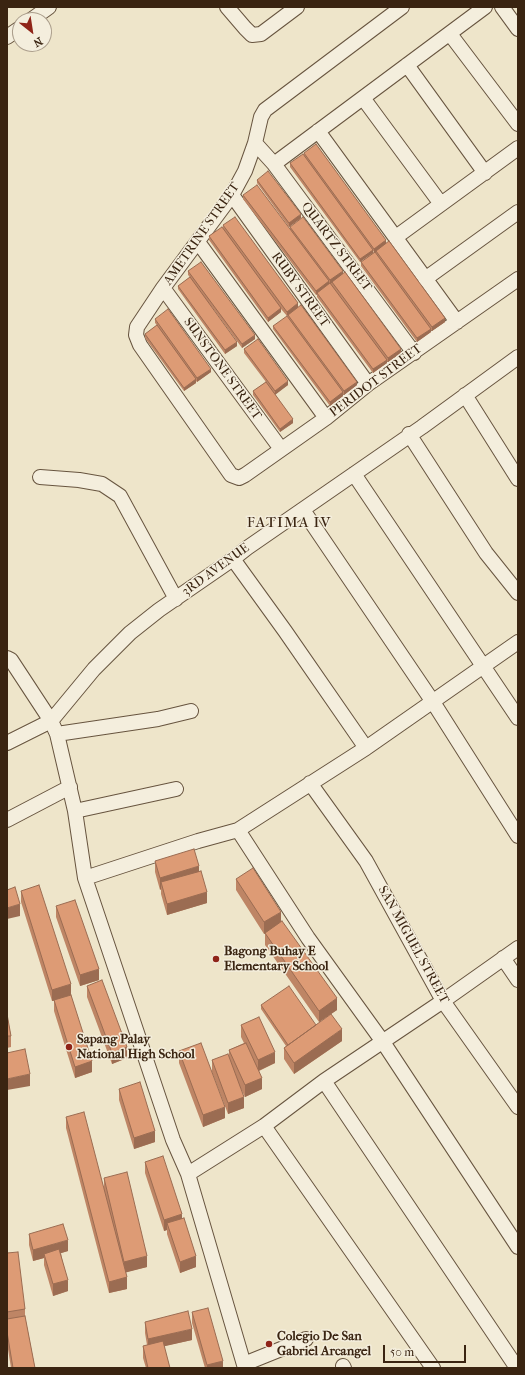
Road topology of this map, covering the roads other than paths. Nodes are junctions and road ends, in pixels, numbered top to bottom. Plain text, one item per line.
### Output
1 (227, 7) edge
2 (297, 7) edge
3 (402, 7) edge
4 (485, 7) edge
5 (502, 7) edge
6 (518, 29) edge
7 (450, 34) junction
8 (407, 65) junction
9 (362, 98) junction
10 (518, 124) edge
11 (318, 131) junction
12 (255, 142) junction
13 (518, 148) edge
14 (274, 164) junction
15 (485, 173) junction
16 (232, 195) junction
17 (441, 204) junction
18 (518, 212) edge
19 (396, 237) junction
20 (198, 242) junction
21 (425, 279) junction
22 (518, 279) edge
23 (163, 288) junction
24 (458, 322) junction
25 (414, 353) junction
26 (518, 357) edge
27 (368, 384) junction
28 (465, 395) junction
29 (326, 418) junction
30 (409, 434) junction
31 (281, 450) junction
32 (354, 474) junction
33 (231, 475) joint
34 (40, 477) dead end
35 (518, 478) edge
36 (303, 510) junction
37 (233, 559) junction
38 (518, 593) edge
39 (176, 599) junction
40 (518, 642) edge
41 (7, 658) edge
42 (483, 666) junction
43 (433, 702) junction
44 (191, 711) dead end
45 (518, 718) edge
46 (51, 721) junction
47 (57, 734) junction
48 (7, 743) edge
49 (366, 748) junction
50 (310, 783) junction
51 (70, 787) junction
52 (176, 789) dead end
53 (75, 811) junction
54 (7, 820) edge
55 (238, 830) junction
56 (518, 836) edge
57 (85, 878) junction
58 (518, 948) edge
59 (503, 958) junction
60 (518, 980) edge
61 (443, 1001) junction
62 (383, 1042) junction
63 (324, 1081) junction
64 (518, 1107) edge
65 (264, 1126) junction
66 (188, 1174) junction
67 (518, 1247) edge
68 (306, 1338) dead end
69 (245, 1366) edge
70 (433, 1368) edge
71 (517, 1368) edge

1 - 2 street
3 - 12 street, AMETRINE STREET
4 - 7 street
5 - 6 street
7 - 8 street
7 - 10 street
8 - 9 street
8 - 15 street
9 - 11 street
9 - 17 street
11 - 14 street
11 - 19 street
12 - 14 street, QUARTZ STREET
12 - 16 street, AMETRINE STREET
13 - 15 street
14 - 25 street, QUARTZ STREET
15 - 17 street
16 - 20 street, AMETRINE STREET
16 - 27 street, RUBY STREET
17 - 19 street
18 - 21 street
19 - 21 street
20 - 23 street, AMETRINE STREET
20 - 29 street
21 - 24 street
22 - 24 street, PERIDOT STREET
23 - 31 street, SUNSTONE STREET
23 - 33 street, AMETRINE STREET
24 - 25 street, PERIDOT STREET
25 - 27 street, PERIDOT STREET
26 - 28 street, 3RD AVENUE
27 - 29 street, PERIDOT STREET
28 - 30 street, 3RD AVENUE
28 - 35 street
29 - 31 street, PERIDOT STREET
30 - 32 street, 3RD AVENUE
30 - 38 street
31 - 33 street, PERIDOT STREET
32 - 36 street, 3RD AVENUE
32 - 42 street
34 - 39 street
36 - 37 street, 3RD AVENUE
36 - 43 street
37 - 39 street, 3RD AVENUE
37 - 49 street
39 - 46 street, 3RD AVENUE
40 - 42 street
41 - 46 street
42 - 43 street
42 - 45 street
43 - 49 street
43 - 56 street
44 - 47 street
46 - 47 street
46 - 48 street
47 - 51 street
49 - 50 street
50 - 55 street
50 - 61 street, SAN MIGUEL STREET
51 - 53 street
51 - 54 street
52 - 53 street
53 - 57 street
55 - 57 street
55 - 62 street
57 - 66 street
58 - 59 street
59 - 60 street
59 - 61 street
61 - 62 street
61 - 64 street, SAN MIGUEL STREET
62 - 63 street
62 - 67 street
63 - 65 street
63 - 71 street
65 - 66 street
65 - 70 street
66 - 69 street
68 - 69 street

